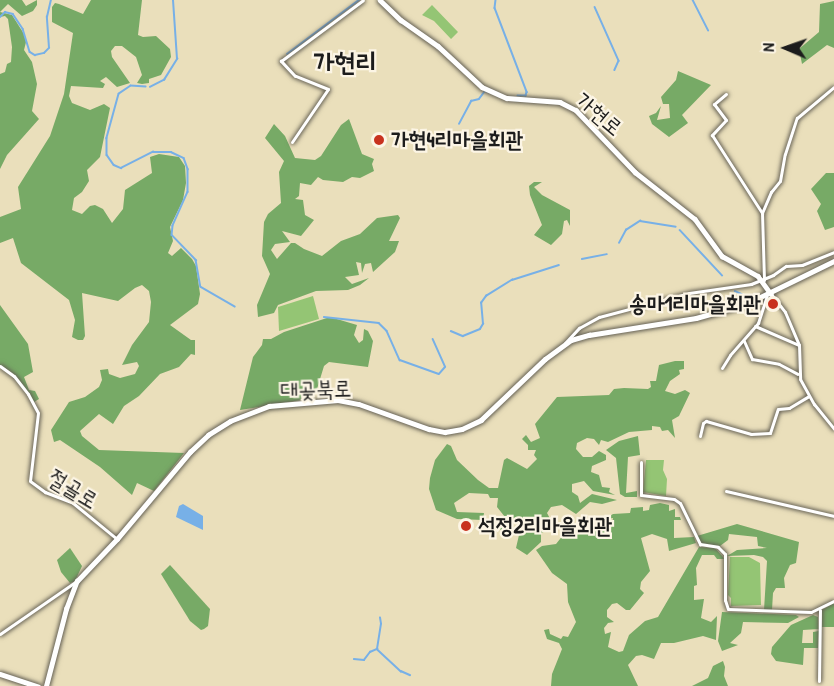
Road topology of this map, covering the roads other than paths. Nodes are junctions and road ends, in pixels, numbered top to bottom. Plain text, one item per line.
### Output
1 (363, 0) edge
2 (380, 0) edge
3 (834, 87) edge
4 (726, 94) dead end
5 (292, 142) dead end
6 (762, 213) junction
7 (834, 252) edge
8 (834, 261) edge
9 (765, 282) junction
10 (779, 290) junction
11 (767, 296) junction
12 (755, 326) junction
13 (744, 340) junction
14 (564, 344) junction
15 (799, 345) junction
16 (0, 366) edge
17 (722, 369) dead end
18 (798, 374) junction
19 (809, 396) junction
20 (834, 429) edge
21 (700, 436) dead end
22 (641, 462) dead end
23 (726, 491) dead end
24 (834, 516) edge
25 (117, 539) junction
26 (77, 581) junction
27 (834, 602) edge
28 (820, 610) junction
29 (0, 634) edge
30 (0, 674) edge
31 (49, 674) junction
32 (819, 681) dead end
33 (35, 685) edge
34 (46, 686) edge

1 - 5 street
2 - 9 street, 가현로
3 - 6 street
4 - 6 street
6 - 9 street
7 - 9 street
8 - 10 street, 대곶북로
9 - 10 street, 가현로
9 - 11 street
9 - 11 street
9 - 14 street
10 - 11 street, 대곶북로
11 - 12 street
11 - 14 street, 대곶북로
11 - 15 street
12 - 13 street
12 - 15 street
13 - 17 street
13 - 18 street
14 - 25 street, 대곶북로
15 - 18 street
16 - 25 street, 절골로
18 - 19 street
19 - 20 street
19 - 21 street
22 - 28 street
23 - 24 street
25 - 26 street, 대곶북로
26 - 29 street
26 - 31 street, 대곶북로
27 - 28 street
28 - 32 street
30 - 33 street
31 - 33 street
31 - 34 street, 대곶북로

